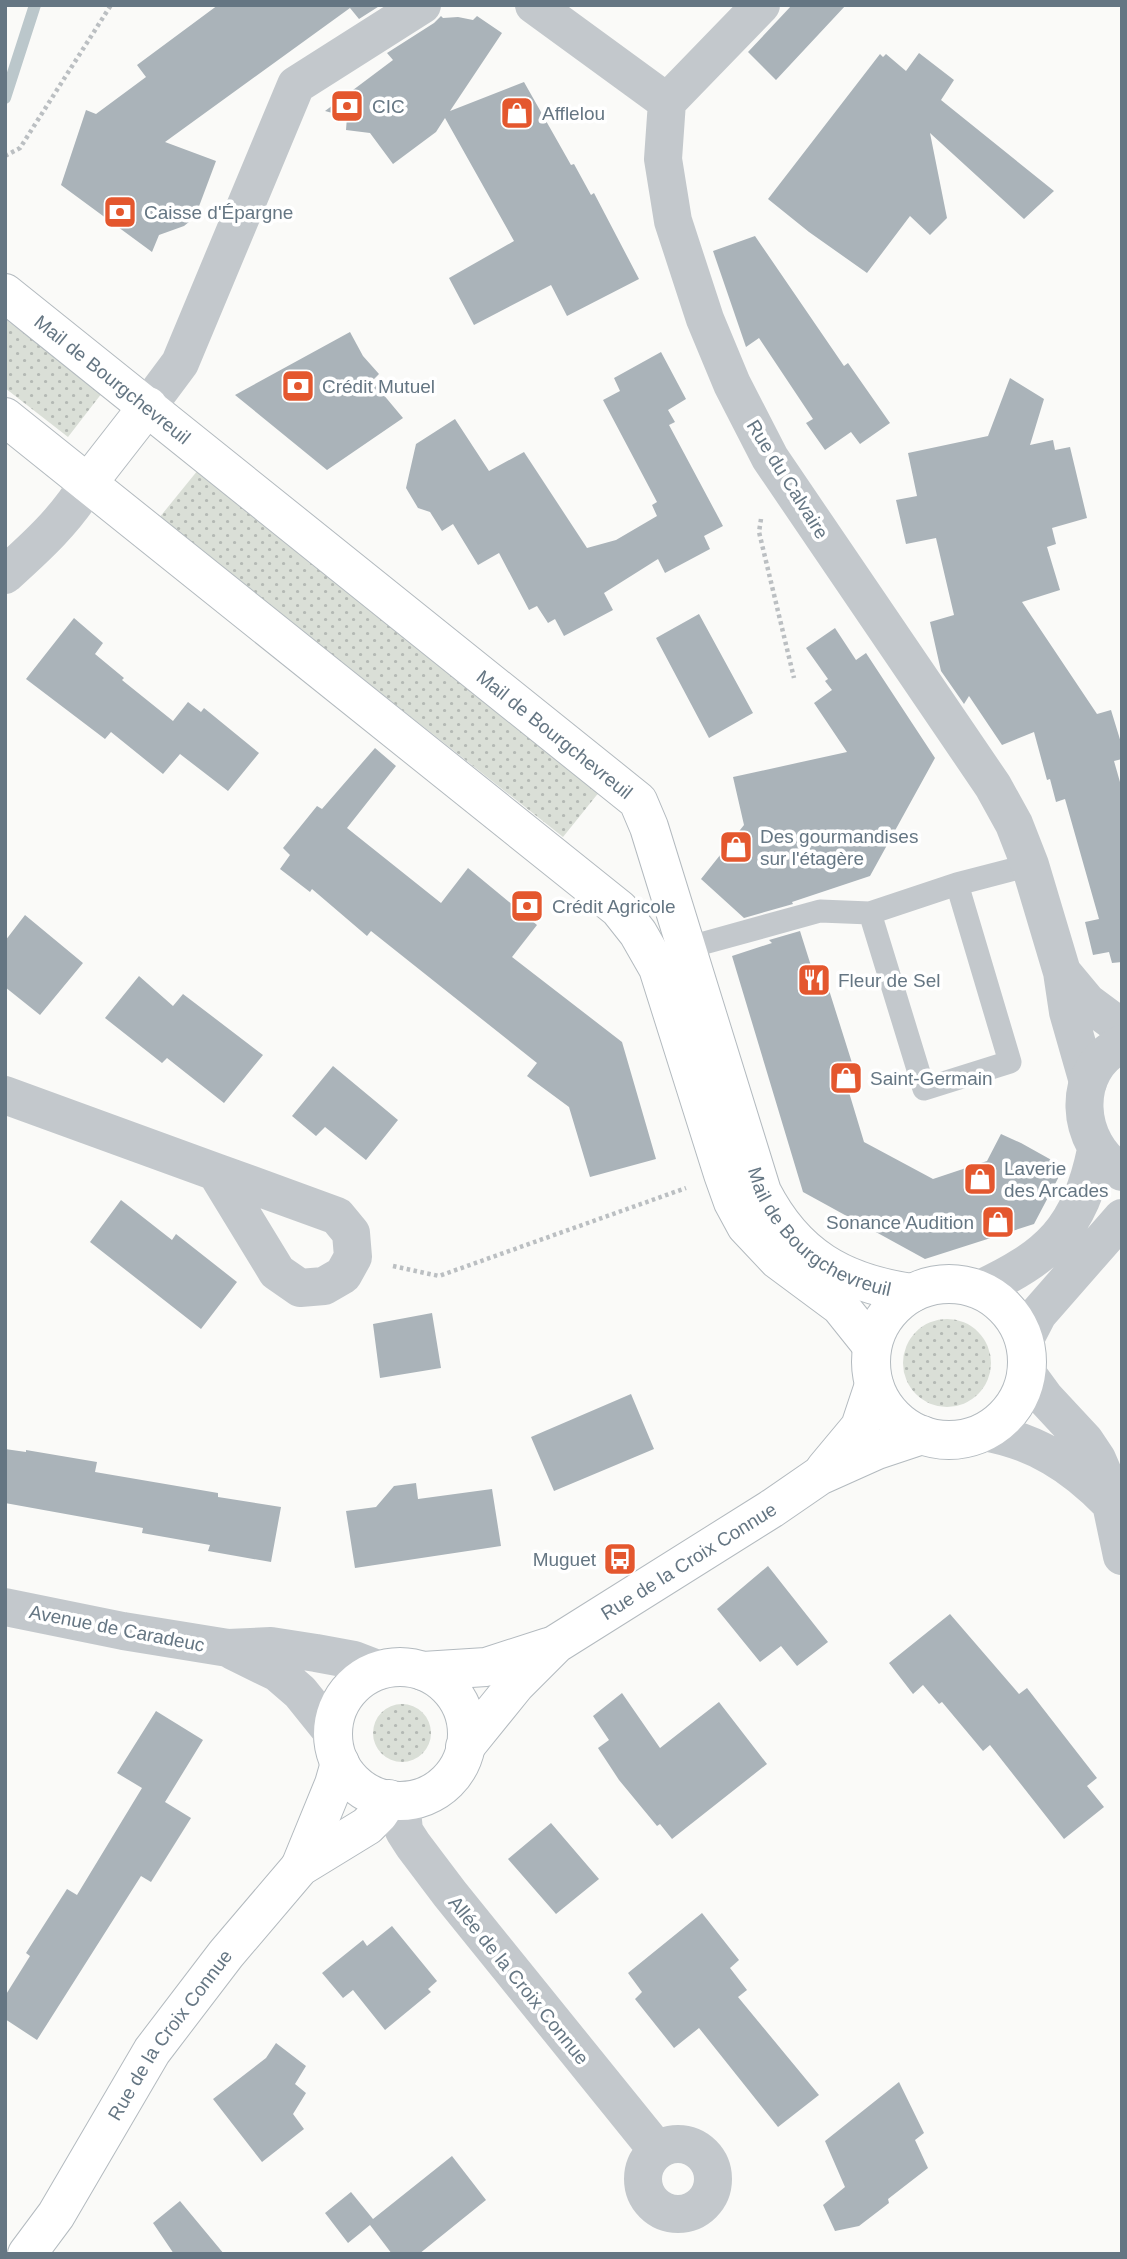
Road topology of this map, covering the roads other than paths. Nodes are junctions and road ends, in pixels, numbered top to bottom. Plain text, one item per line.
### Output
1 (422, 5) edge
2 (534, 5) edge
3 (761, 5) edge
4 (667, 102) junction
5 (5, 293) edge
6 (148, 406) junction
7 (5, 417) edge
8 (88, 483) junction
9 (5, 576) edge
10 (1030, 865) junction
11 (957, 884) junction
12 (870, 913) junction
13 (686, 948) junction
14 (1062, 972) junction
15 (1122, 1028) edge
16 (1122, 1044) edge
17 (1088, 1082) junction
18 (5, 1095) edge
19 (1109, 1161) edge
20 (215, 1172) junction
21 (1122, 1218) edge
22 (978, 1290) junction
23 (912, 1293) junction
24 (872, 1346) junction
25 (1025, 1356) junction
26 (874, 1385) junction
27 (984, 1432) junction
28 (922, 1435) junction
29 (819, 1476) junction
30 (1110, 1504) junction
31 (1122, 1556) edge
32 (5, 1607) edge
33 (556, 1644) junction
34 (228, 1648) junction
35 (380, 1670) junction
36 (424, 1671) junction
37 (465, 1747) junction
38 (337, 1748) junction
39 (395, 1800) junction
40 (300, 1867) junction
41 (657, 2150) dead end
42 (56, 2215) junction
43 (27, 2254) edge
44 (44, 2254) edge

1 - 6 street
2 - 4 street
3 - 4 street
4 - 10 street, Rue du Calvaire
5 - 6 main road, Mail de Bourgchevreuil
6 - 8 main road
6 - 13 main road, Mail de Bourgchevreuil
7 - 8 main road, Mail de Bourgchevreuil
8 - 9 street
8 - 24 main road, Mail de Bourgchevreuil
10 - 11 lane
10 - 14 street, Rue du Calvaire
11 - 12 lane
11 - 12 lane
12 - 13 lane
13 - 23 main road, Mail de Bourgchevreuil
14 - 15 street, Rue du Calvaire
14 - 17 street, Rue du Calvaire
16 - 17 street
17 - 19 street
18 - 20 street
19 - 22 street
20 - 20 street
21 - 25 street
22 - 23 main road
22 - 25 main road
23 - 24 main road
24 - 26 main road
25 - 27 main road
25 - 30 street
26 - 28 main road
26 - 29 main road, Rue de la Croix Connue
27 - 28 main road
27 - 30 street
28 - 29 main road, Rue de la Croix Connue
29 - 33 main road, Rue de la Croix Connue
30 - 31 street
32 - 34 street, Avenue de Caradeuc
33 - 36 main road, Rue de la Croix Connue
33 - 37 main road, Rue de la Croix Connue
34 - 35 street, Avenue de Caradeuc
34 - 38 street, Avenue de Caradeuc
35 - 36 main road
35 - 38 main road
36 - 37 main road
37 - 39 main road
38 - 39 main road
38 - 40 main road, Rue de la Croix Connue
39 - 40 main road, Rue de la Croix Connue
39 - 41 street, Allée de la Croix Connue
40 - 42 main road, Rue de la Croix Connue
42 - 43 main road, Rue de la Croix Connue
42 - 44 main road, Rue de la Croix Connue

